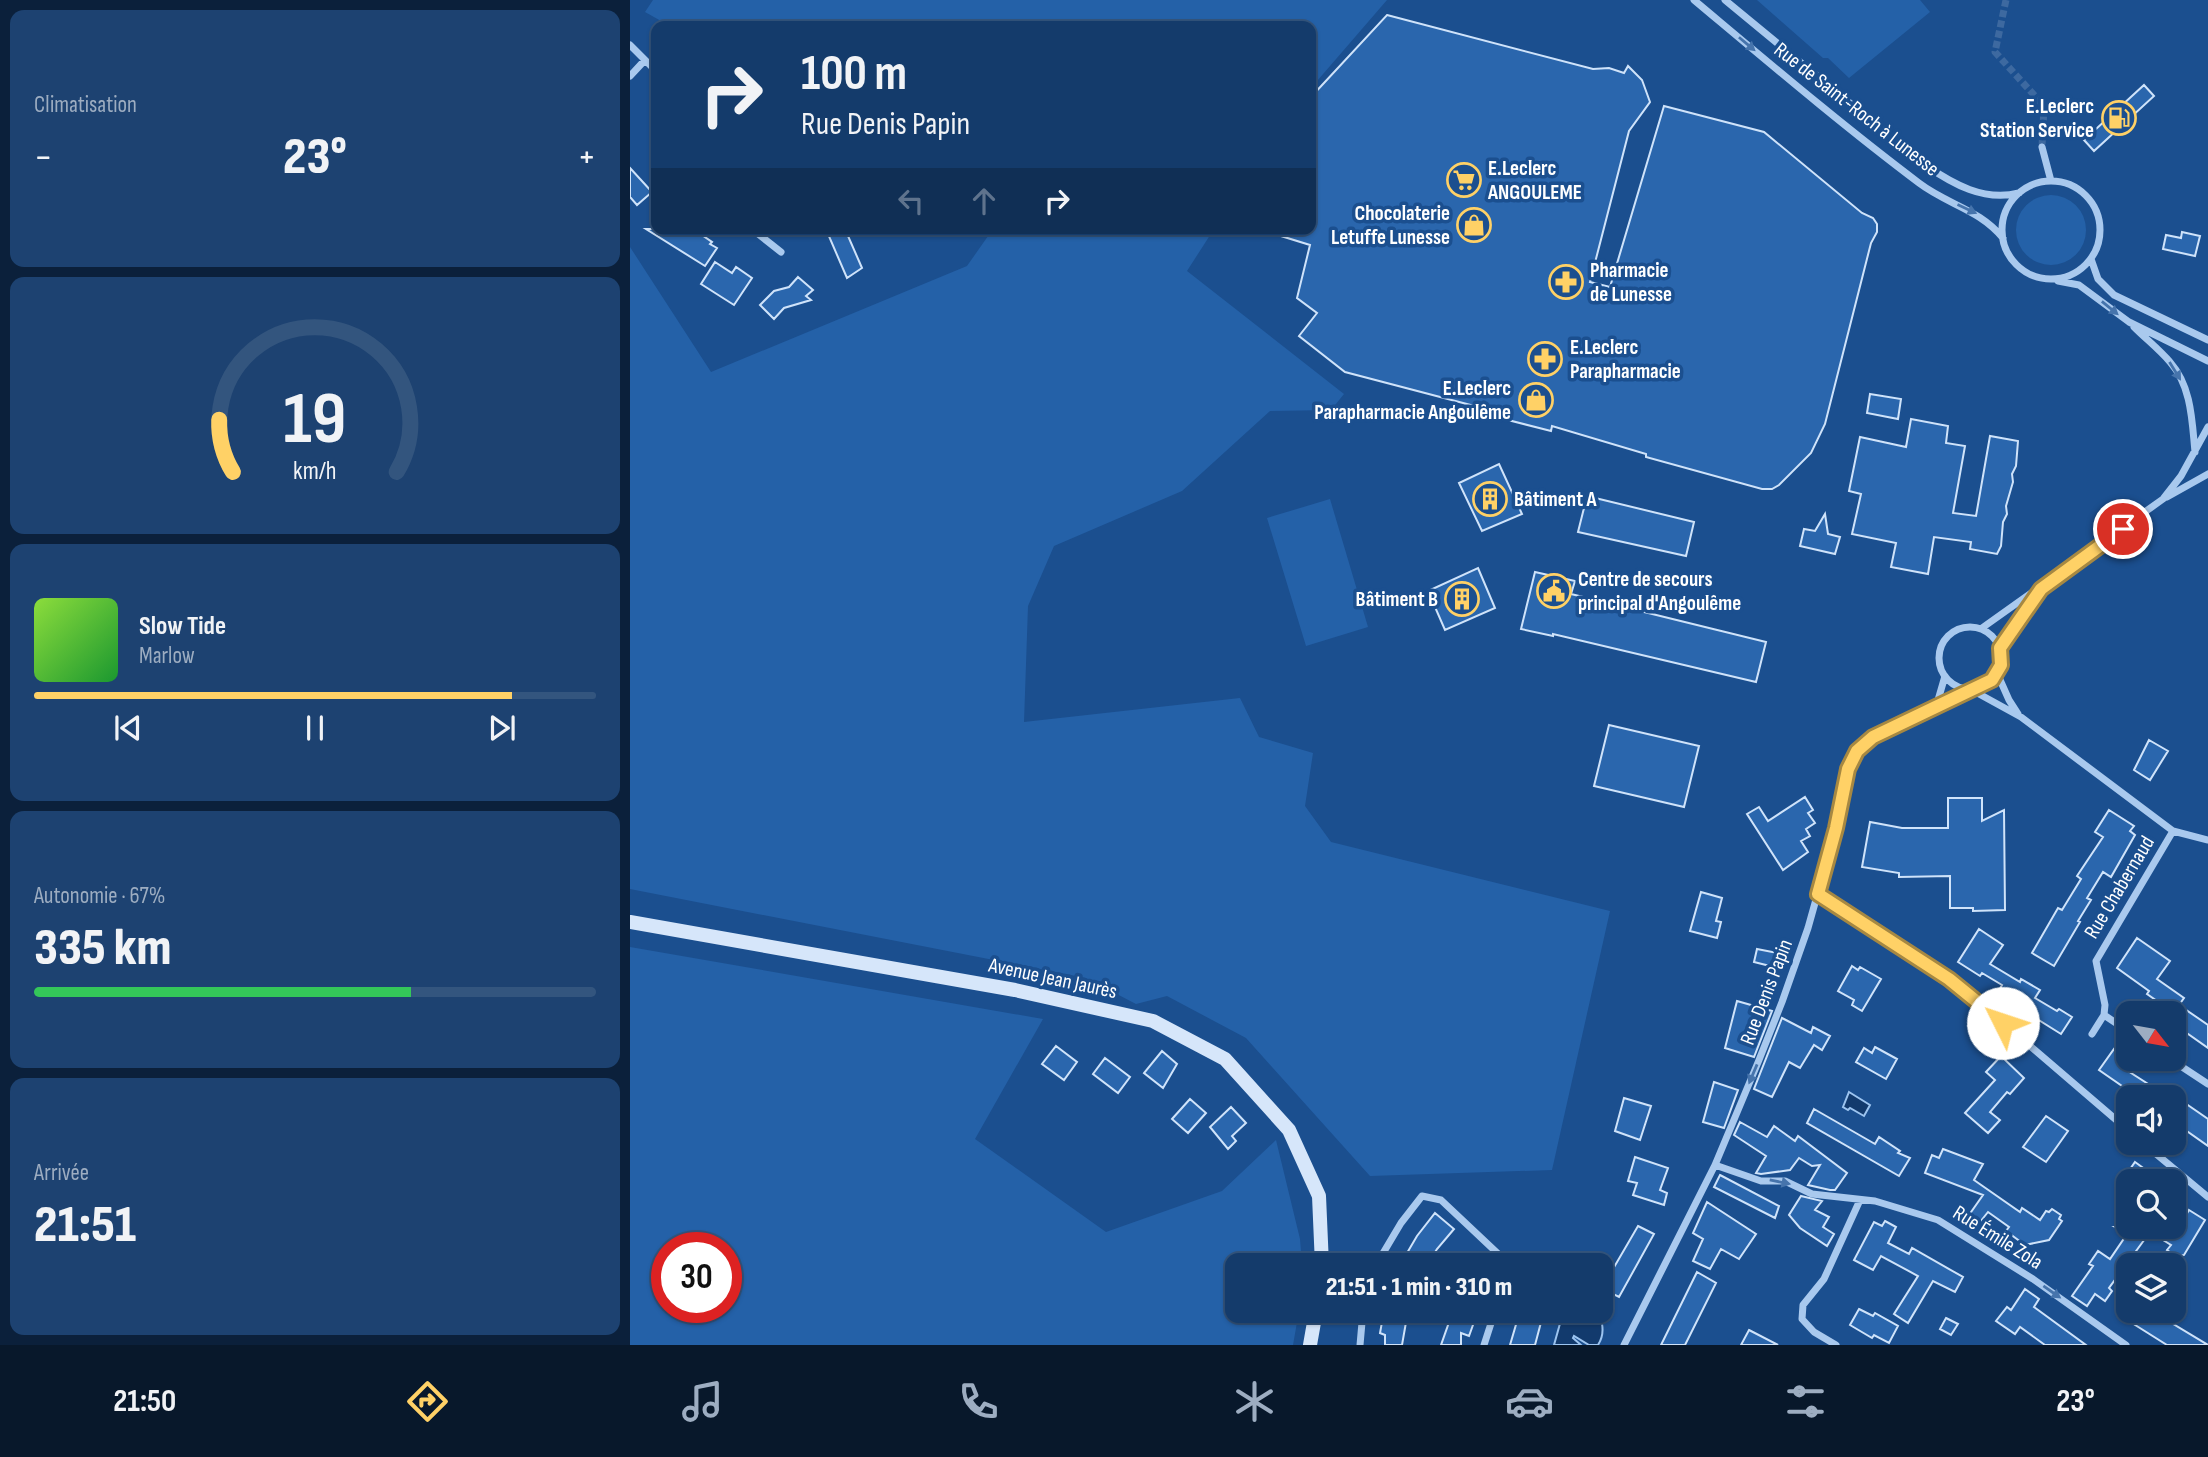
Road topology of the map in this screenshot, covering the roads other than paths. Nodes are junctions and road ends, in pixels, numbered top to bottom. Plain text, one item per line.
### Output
1 (1694, 0) edge
2 (1725, 0) edge
3 (630, 45) edge
4 (645, 60) junction
5 (651, 66) edge
6 (630, 76) edge
7 (2042, 147) tunnel mouth
8 (2050, 181) junction
9 (2019, 193) junction
10 (759, 235) edge
11 (2003, 238) junction
12 (780, 252) dead end
13 (2091, 259) junction
14 (2050, 279) junction
15 (2129, 322) junction
16 (2208, 340) edge
17 (2208, 361) edge
18 (2208, 427) edge
19 (2195, 453) junction
20 (2208, 474) edge
21 (2164, 499) junction
22 (2041, 589) junction
23 (1982, 628) junction
24 (2000, 648) junction
25 (1997, 673) junction
26 (1945, 676) junction
27 (1970, 689) junction
28 (1936, 706) junction
29 (2021, 717) junction
30 (2173, 831) junction
31 (2208, 840) edge
32 (1818, 894) junction
33 (630, 922) edge
34 (2104, 1015) junction
35 (2116, 1023) edge
36 (2092, 1034) dead end
37 (2186, 1070) edge
38 (2208, 1084) edge
39 (2116, 1120) edge
40 (2157, 1155) edge
41 (1715, 1165) junction
42 (2208, 1197) edge
43 (1860, 1200) junction
44 (1321, 1253) edge
45 (1383, 1253) edge
46 (1497, 1253) edge
47 (1314, 1323) edge
48 (1362, 1323) edge
49 (1491, 1323) edge
50 (1310, 1345) edge
51 (1360, 1345) edge
52 (1484, 1345) edge
53 (1624, 1345) edge
54 (1836, 1345) edge
55 (2126, 1345) edge

1 -> 11 street, Rue de Saint-Roch à Lunesse
2 - 9 street, Rue de Saint-Roch à Lunesse
3 - 4 street
4 - 5 street
4 - 6 street
7 - 8 street
8 - 9 street
8 - 13 street
9 - 11 street
10 - 12 street
11 - 14 street
13 - 14 street
13 - 16 street
14 -> 15 street
15 - 17 street
15 -> 19 street
18 - 19 street
19 - 21 street
20 - 21 street
21 - 22 street
22 - 23 street
22 - 24 street
23 - 24 street
23 - 26 street
24 - 25 street
25 - 27 street
25 - 29 street
26 - 27 street
26 - 28 street
27 - 28 street, Rue Denis Papin
27 - 29 street
28 - 32 street, Rue Denis Papin
29 - 30 street, Rue Chabernaud
30 - 31 street, Rue Chabernaud
30 - 34 street, Rue Chabernaud
32 - 39 street
32 -> 41 street, Rue Denis Papin
33 - 44 main road, Avenue Jean Jaurès
34 - 35 street
34 - 36 street
37 - 38 street
40 - 42 street
41 -> 43 street, Rue Émile Zola
41 - 53 street, Rue Denis Papin
43 - 54 street
43 -> 55 street, Rue Émile Zola
45 - 46 street
47 - 50 main road
48 - 51 street
49 - 52 street

